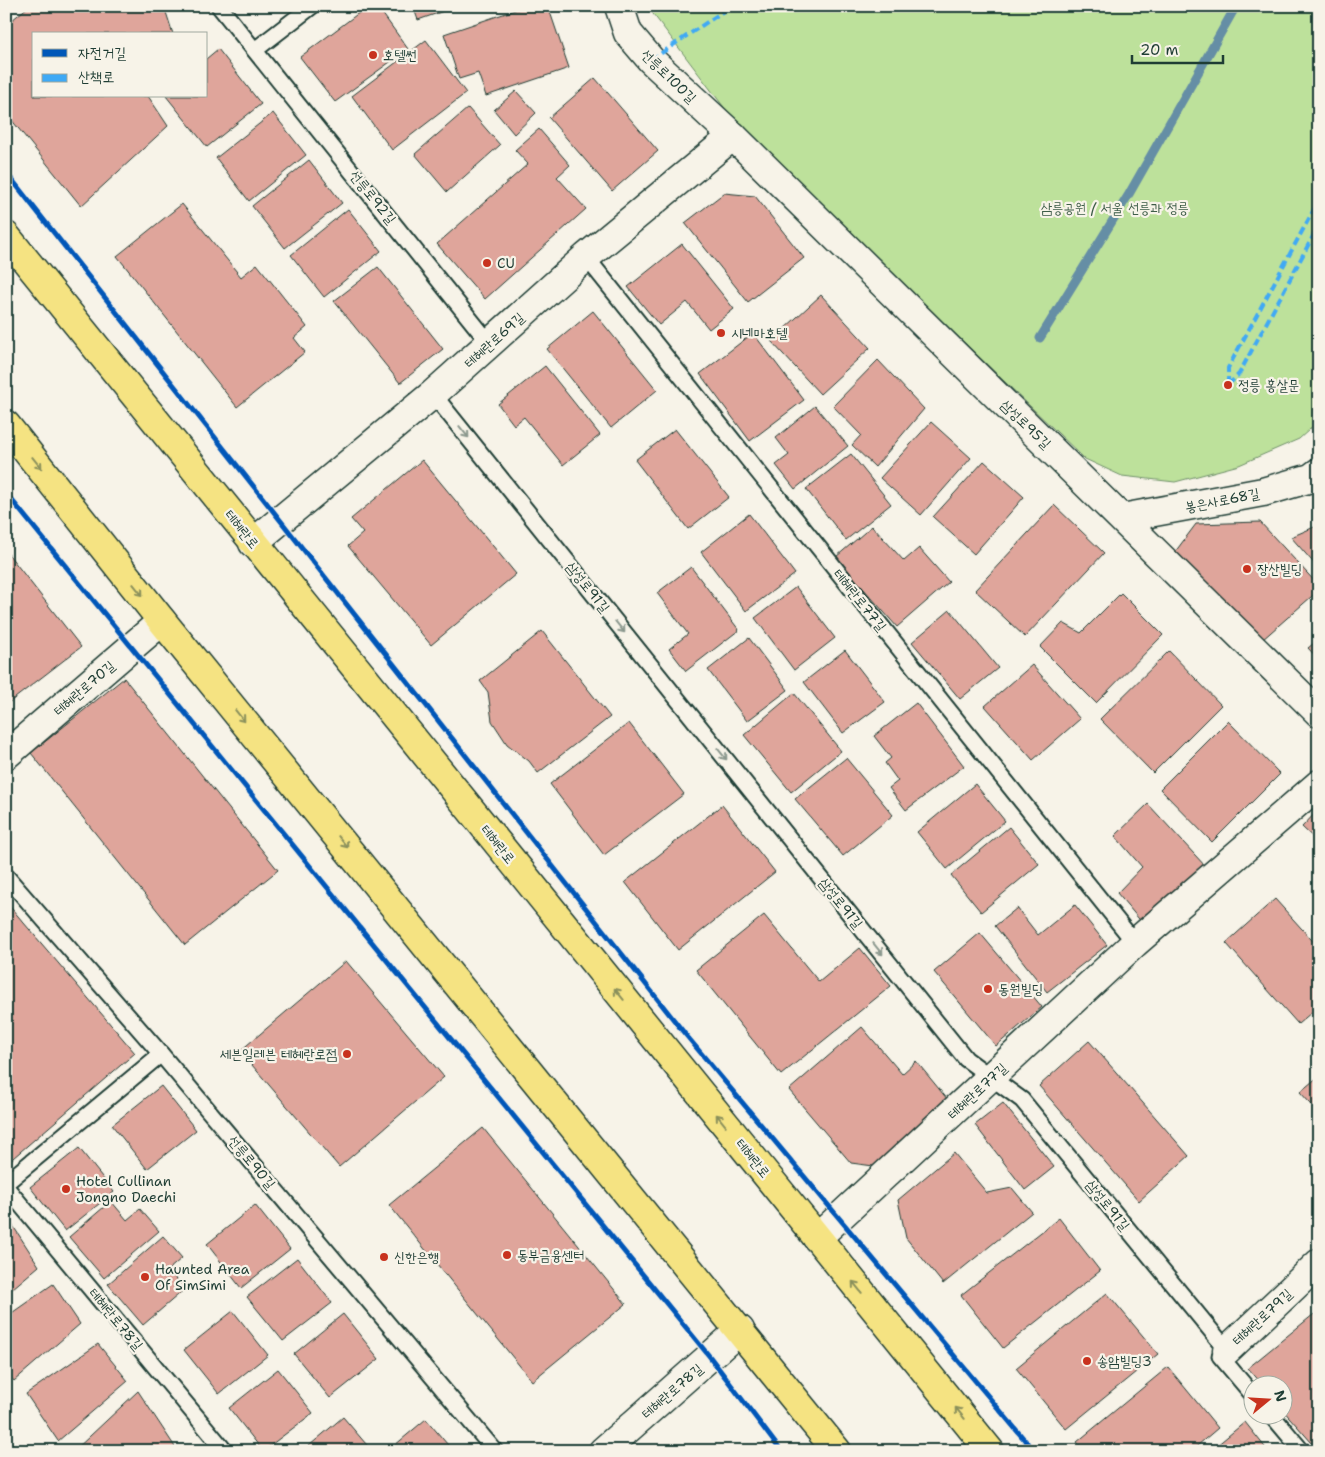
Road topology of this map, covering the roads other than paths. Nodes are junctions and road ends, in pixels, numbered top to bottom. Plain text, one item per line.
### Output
1 (219, 6) edge
2 (312, 6) edge
3 (619, 6) edge
4 (255, 50) junction
5 (733, 136) junction
6 (6, 236) edge
7 (586, 257) junction
8 (490, 344) junction
9 (433, 394) junction
10 (6, 425) edge
11 (1319, 472) edge
12 (1122, 518) junction
13 (254, 543) junction
14 (162, 620) junction
15 (1319, 713) edge
16 (6, 755) edge
17 (1319, 784) edge
18 (6, 876) edge
19 (1135, 943) junction
20 (161, 1054) junction
21 (993, 1077) junction
22 (6, 1185) edge
23 (817, 1238) junction
24 (1319, 1263) edge
25 (740, 1330) junction
26 (1228, 1350) junction
27 (1242, 1382) edge
28 (1279, 1424) edge
29 (225, 1451) edge
30 (495, 1451) edge
31 (603, 1451) edge
32 (837, 1451) edge
33 (990, 1451) edge
34 (1302, 1451) edge

1 - 4 lane, 선릉로92길
2 - 4 lane
3 - 5 street, 선릉로100길
4 - 8 lane, 선릉로92길
5 - 7 street, 테헤란로69길
5 - 12 street, 삼성로95길
6 - 13 main road, 테헤란로
7 - 8 street, 테헤란로69길
7 - 19 lane, 테헤란로77길
8 - 9 street, 테헤란로69길
9 - 13 street, 테헤란로69길
9 -> 21 lane, 삼성로91길
10 -> 14 main road
11 - 12 street, 봉은사로68길
12 - 15 street, 삼성로95길
23 -> 13 main road, 테헤란로
14 - 16 street, 테헤란로70길
14 -> 25 main road
17 - 19 street, 테헤란로77길
18 - 20 lane, 선릉로90길
19 - 21 street, 테헤란로77길
20 - 22 lane
20 - 30 lane, 선릉로90길
21 - 23 street, 테헤란로77길
21 - 26 lane, 삼성로91길
22 - 29 lane, 테헤란로78길
33 -> 23 main road, 테헤란로
24 - 26 street, 테헤란로79길
25 - 31 street, 테헤란로78길
25 - 32 main road
26 - 27 lane
28 - 34 lane

